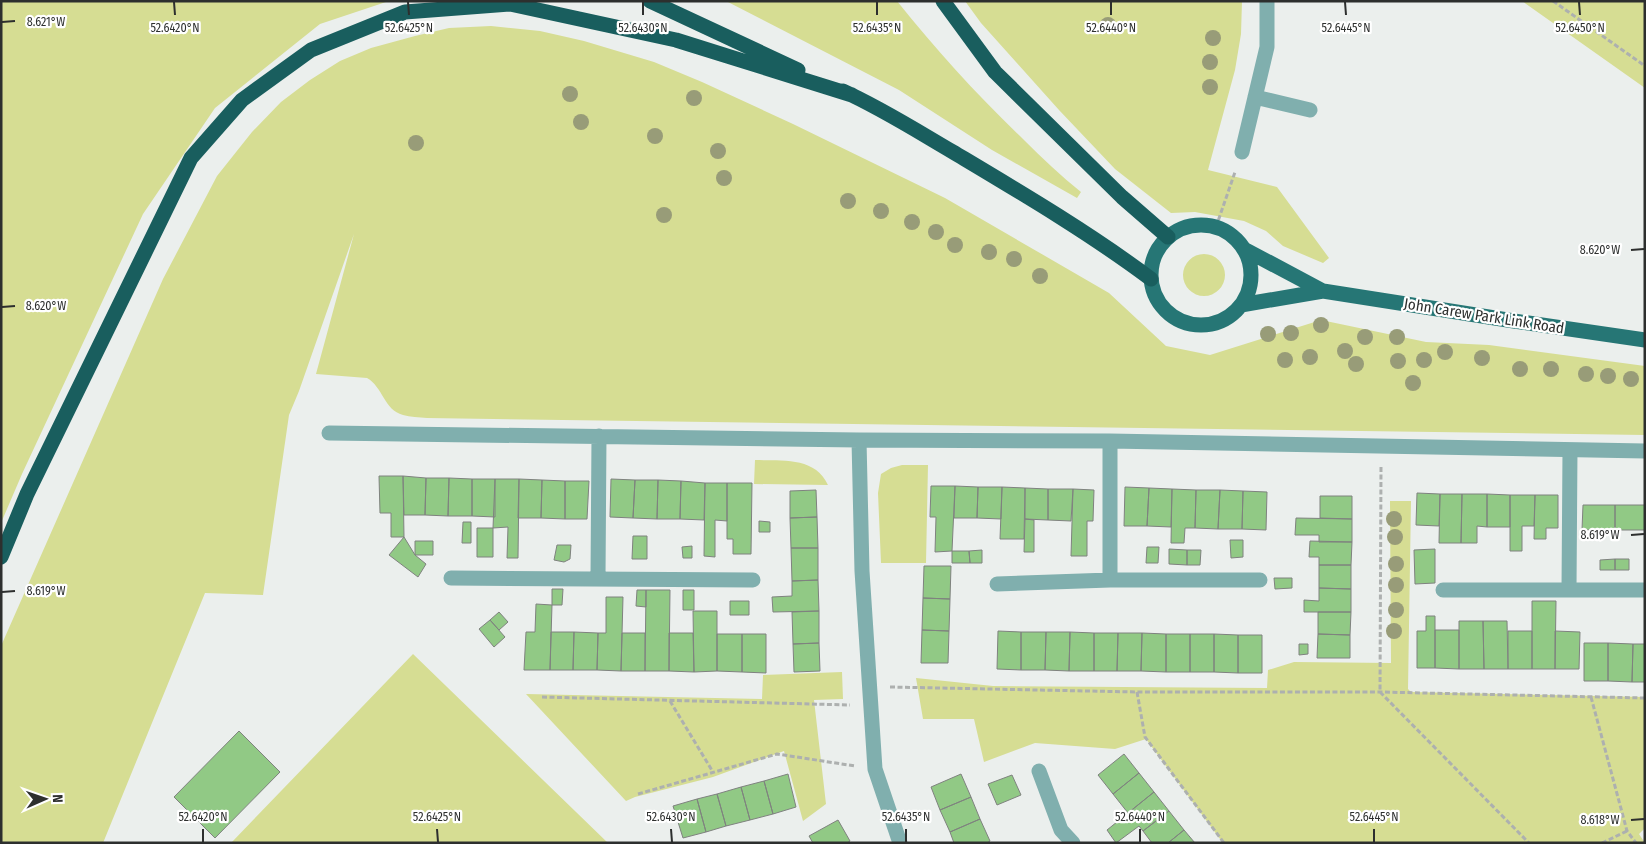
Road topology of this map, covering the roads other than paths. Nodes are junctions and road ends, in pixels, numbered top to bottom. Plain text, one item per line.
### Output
1 (650, 1) edge
2 (943, 1) edge
3 (1267, 1) edge
4 (852, 94) junction
5 (1255, 97) junction
6 (1310, 110) dead end
7 (1242, 152) road end
8 (1168, 237) junction
9 (1244, 249) junction
10 (1151, 279) junction
11 (1323, 291) junction
12 (1241, 305) junction
13 (1645, 340) edge
14 (329, 433) dead end
15 (599, 436) junction
16 (859, 440) junction
17 (1110, 441) junction
18 (1570, 450) junction
19 (1645, 451) edge
20 (1, 557) edge
21 (451, 578) dead end
22 (598, 578) junction
23 (753, 580) dead end
24 (1110, 580) junction
25 (1260, 580) dead end
26 (997, 584) dead end
27 (1443, 590) dead end
28 (1569, 590) junction
29 (1645, 590) edge
30 (1040, 771) dead end
31 (900, 843) edge
32 (1073, 843) edge

1 - 4 highway
2 - 8 highway
3 - 5 street
4 - 10 highway
4 - 20 highway
5 - 6 street
5 - 7 street
8 - 9 main road
8 - 10 main road
9 - 11 main road, John Carew Park Link Road
9 - 12 main road
10 - 12 main road
11 - 12 main road, John Carew Park Link Road
11 - 13 main road, John Carew Park Link Road
14 - 15 street
15 - 16 street
15 - 22 street
16 - 17 street
16 - 31 street
17 - 18 street
17 - 24 street
18 - 19 street
18 - 28 street
21 - 22 street
22 - 23 street
24 - 25 street
24 - 26 street
27 - 28 street
28 - 29 street
30 - 32 street

